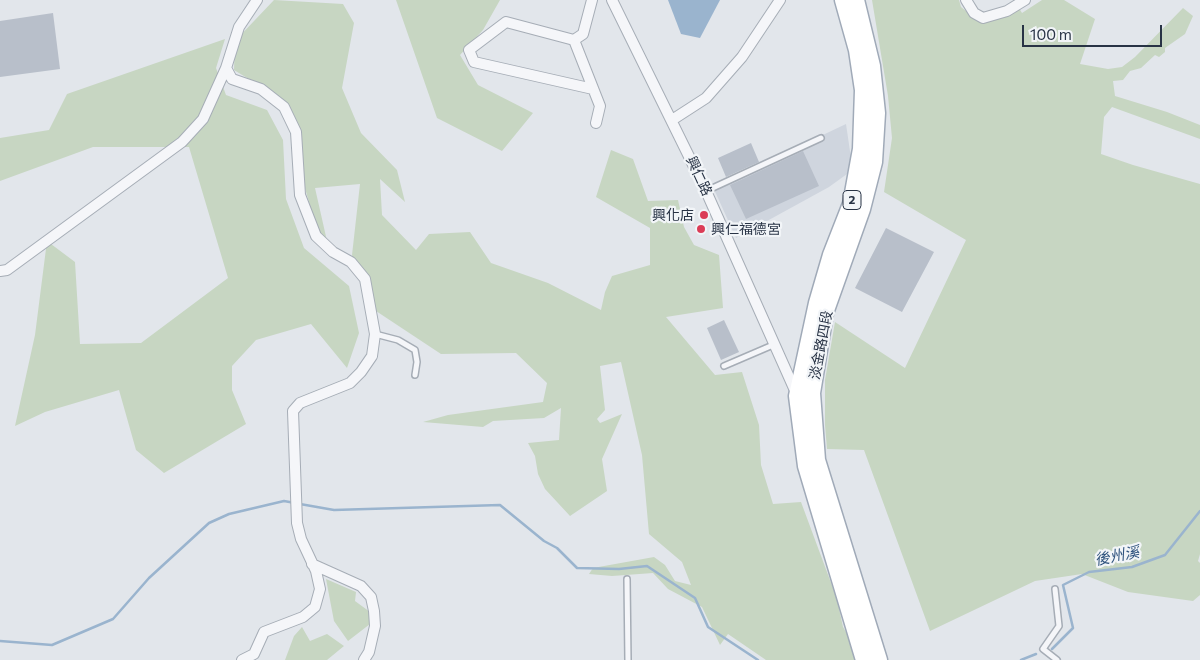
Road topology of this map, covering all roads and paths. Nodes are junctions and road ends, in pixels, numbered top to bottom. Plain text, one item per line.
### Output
1 (257, 0) edge
2 (592, 0) edge
3 (612, 0) edge
4 (780, 0) edge
5 (843, 0) edge
6 (856, 0) edge
7 (966, 0) edge
8 (1025, 0) edge
9 (574, 40) junction
10 (226, 68) junction
11 (593, 89) junction
12 (672, 120) junction
13 (596, 123) dead end
14 (821, 138) dead end
15 (706, 191) junction
16 (0, 272) edge
17 (375, 334) junction
18 (773, 345) junction
19 (724, 366) dead end
20 (415, 374) dead end
21 (804, 394) junction
22 (312, 564) junction
23 (628, 579) dead end
24 (1055, 589) dead end
25 (242, 660) edge
26 (364, 660) edge
27 (628, 660) edge
28 (864, 660) edge
29 (879, 660) edge
30 (1057, 660) edge

1 - 10 street
2 - 9 street
3 - 12 street, 興仁路
4 - 12 street
5 - 21 main road, 淡金路四段 / 2
6 - 21 main road, 淡金路四段 / 2
7 - 8 street
9 - 11 street
9 - 11 street
10 - 16 street
10 - 17 street
11 - 13 street
12 - 15 street, 興仁路
14 - 15 lane
15 - 18 street, 興仁路
17 - 20 lane
17 - 22 street
18 - 19 lane
18 - 21 street, 興仁路
21 - 28 main road, 淡金路四段 / 2
21 - 29 main road, 淡金路四段 / 2
22 - 25 street
22 - 26 street
23 - 27 lane
24 - 30 lane

